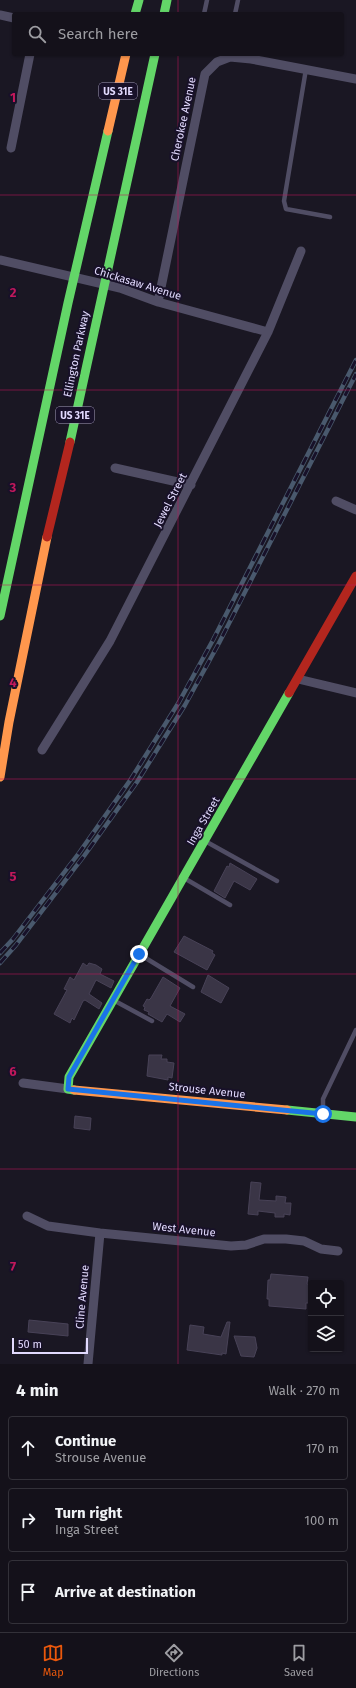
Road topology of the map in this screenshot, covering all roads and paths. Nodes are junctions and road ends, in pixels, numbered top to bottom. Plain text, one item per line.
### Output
1 (139, 0) edge
2 (167, 0) edge
3 (208, 0) edge
4 (238, 0) edge
5 (136, 12) edge
6 (164, 12) edge
7 (205, 12) edge
8 (235, 12) edge
9 (0, 15) edge
10 (12, 18) edge
11 (30, 56) edge
12 (126, 56) edge
13 (155, 56) edge
14 (228, 56) edge
15 (235, 56) edge
16 (306, 69) junction
17 (356, 79) edge
18 (11, 148) dead end
19 (330, 217) dead end
20 (301, 251) dead end
21 (0, 260) edge
22 (158, 302) junction
23 (268, 332) junction
24 (115, 468) dead end
25 (190, 485) junction
26 (336, 501) dead end
27 (356, 510) edge
28 (356, 576) edge
29 (0, 616) edge
30 (298, 679) junction
31 (356, 693) edge
32 (42, 750) dead end
33 (0, 777) edge
34 (205, 841) junction
35 (184, 878) junction
36 (277, 881) dead end
37 (230, 905) dead end
38 (139, 954) junction
39 (193, 987) dead end
40 (113, 1000) junction
41 (152, 1021) dead end
42 (356, 1030) edge
43 (23, 1083) dead end
44 (68, 1089) junction
45 (323, 1114) junction
46 (356, 1117) edge
47 (27, 1216) dead end
48 (100, 1233) junction
49 (338, 1251) dead end
50 (88, 1364) edge

1 - 5 main road
2 - 6 main road
3 - 7 lane
4 - 8 lane
9 - 10 street
11 - 18 street
12 - 29 main road, Ellington Parkway / US 31E
13 - 33 main road, Ellington Parkway / US 31E
14 - 22 street, Cherokee Avenue
15 - 16 street, Cherokee Avenue
16 - 17 street, Cherokee Avenue
16 - 19 lane
20 - 23 street, Jewel Street
21 - 22 street, Chickasaw Avenue
22 - 23 street, Chickasaw Avenue
23 - 25 street, Jewel Street
24 - 25 street
25 - 32 street, Jewel Street
26 - 27 street
28 - 30 main road, Inga Street
30 - 31 street
30 - 34 main road, Inga Street
34 - 35 main road, Inga Street
34 - 36 lane
35 - 37 lane
35 - 38 main road, Inga Street
38 - 39 lane
38 - 40 main road, Inga Street
40 - 41 lane
40 - 44 main road, Inga Street
42 - 45 lane
43 - 44 street
44 - 45 main road, Strouse Avenue
45 - 46 main road, Strouse Avenue
47 - 48 street, West Avenue
48 - 49 street, West Avenue
48 - 50 street, Cline Avenue

